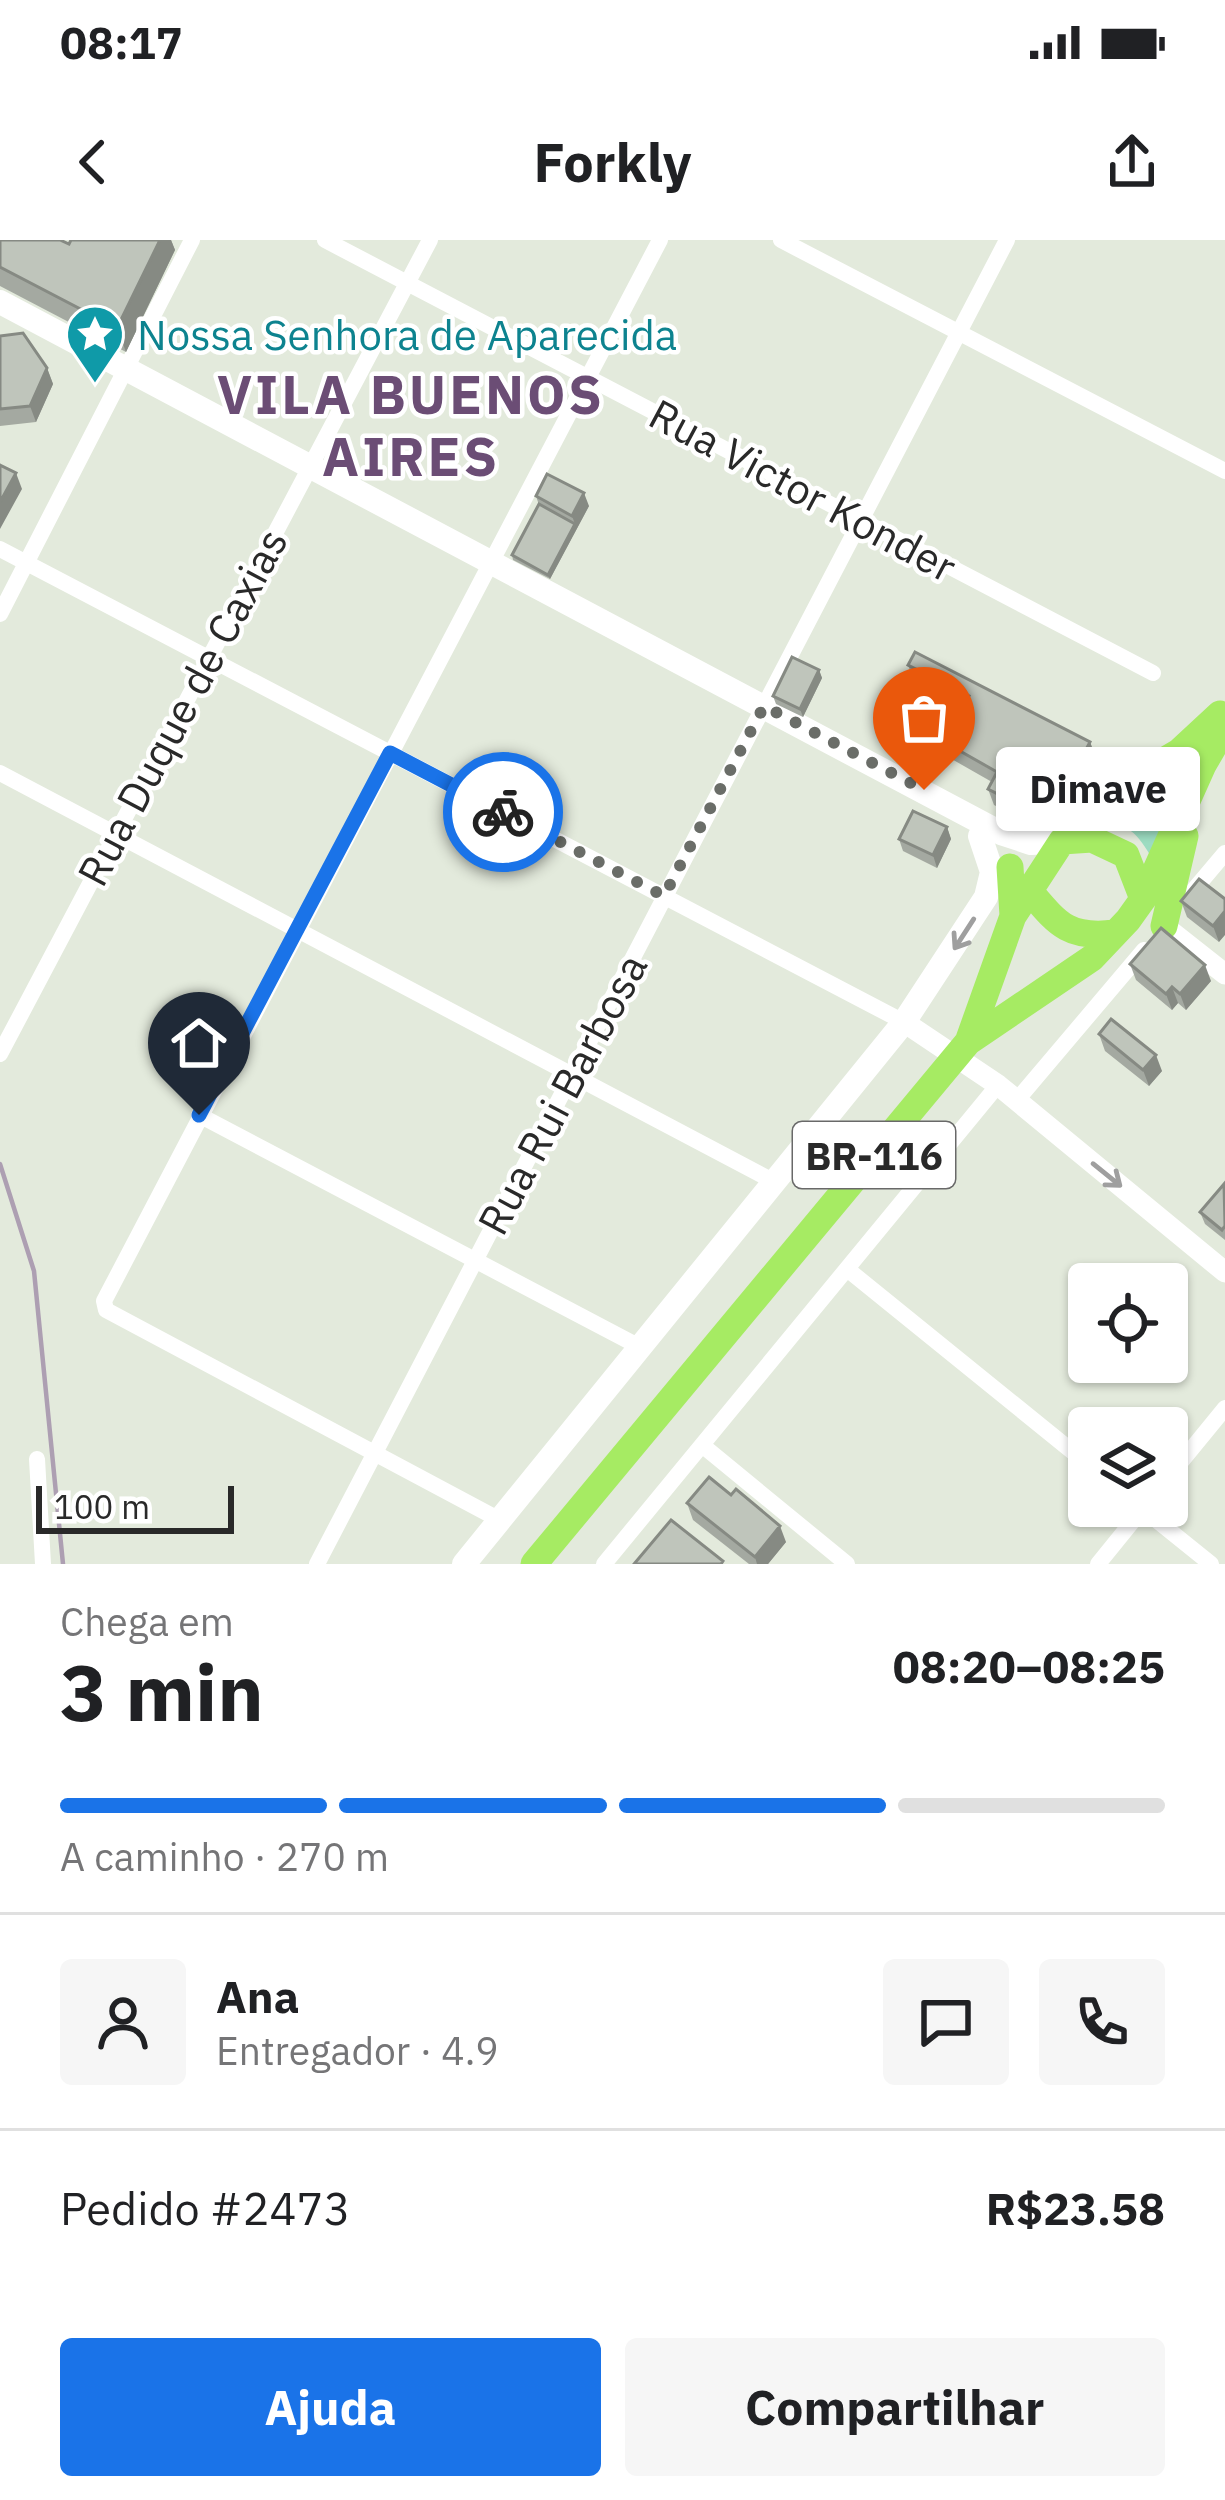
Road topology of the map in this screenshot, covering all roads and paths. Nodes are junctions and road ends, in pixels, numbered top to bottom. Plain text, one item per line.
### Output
1 (192, 240) edge
2 (325, 240) edge
3 (430, 240) edge
4 (660, 240) edge
5 (781, 240) edge
6 (1006, 240) edge
7 (407, 283) junction
8 (0, 302) edge
9 (0, 320) edge
10 (958, 332) junction
11 (122, 375) junction
12 (588, 377) junction
13 (1225, 471) edge
14 (306, 473) junction
15 (861, 520) junction
16 (0, 549) edge
17 (26, 562) junction
18 (487, 568) junction
19 (0, 614) edge
20 (208, 658) junction
21 (1153, 673) dead end
22 (1225, 709) edge
23 (760, 712) junction
24 (1225, 727) edge
25 (390, 753) junction
26 (1203, 765) junction
27 (0, 772) edge
28 (115, 833) junction
29 (980, 836) junction
30 (1062, 842) junction
31 (1225, 853) edge
32 (1010, 867) junction
33 (1028, 889) junction
34 (664, 896) junction
35 (1143, 899) junction
36 (1013, 916) junction
37 (1165, 926) junction
38 (297, 930) junction
39 (1114, 933) junction
40 (1225, 974) edge
41 (904, 1022) junction
42 (968, 1042) junction
43 (1, 1050) edge
44 (572, 1075) junction
45 (998, 1085) junction
46 (1017, 1100) junction
47 (199, 1115) junction
48 (773, 1181) junction
49 (475, 1260) junction
50 (847, 1269) junction
51 (1225, 1272) edge
52 (638, 1346) junction
53 (1225, 1408) edge
54 (701, 1445) junction
55 (1068, 1448) edge
56 (375, 1451) junction
57 (1188, 1453) edge
58 (37, 1460) dead end
59 (500, 1520) junction
60 (1127, 1527) edge
61 (1166, 1527) edge
62 (43, 1564) edge
63 (317, 1564) edge
64 (464, 1564) edge
65 (534, 1564) edge
66 (604, 1564) edge
67 (847, 1564) edge
68 (1098, 1564) edge
69 (1211, 1564) edge

1 - 11 street
2 - 7 street, Rua Victor Konder
3 - 7 street, Rua Duque de Caxias
4 - 12 street
5 - 10 street
6 - 10 street, Rua Rui Barbosa
7 - 12 street, Rua Victor Konder
7 - 14 street, Rua Duque de Caxias
8 - 11 main road
9 - 11 main road
10 - 13 street
10 - 15 street, Rua Rui Barbosa
11 - 14 main road
11 - 17 street
12 - 15 street, Rua Victor Konder
12 - 18 street
14 - 18 main road
14 - 20 street, Rua Duque de Caxias
15 - 21 street, Rua Victor Konder
15 - 23 street, Rua Rui Barbosa
16 - 17 street
17 - 19 street
17 - 20 street
18 - 23 main road
18 - 25 street
20 - 25 street
20 - 28 street, Rua Duque de Caxias
22 - 30 highway, BR-116
23 - 29 main road
23 - 30 main road
23 - 34 street, Rua Rui Barbosa
24 - 26 highway, BR-116
25 - 34 street
25 - 38 street
26 - 35 highway, BR-116
26 - 37 highway
27 - 28 street
28 - 38 street
28 - 43 street, Rua Duque de Caxias
29 - 32 main road
29 -> 41 main road
30 - 33 highway, BR-116
30 - 35 highway
31 - 37 street
32 - 33 main road
32 - 36 highway
33 - 36 highway, BR-116
33 - 39 highway
34 - 41 street
34 - 44 street, Rua Rui Barbosa
35 - 39 highway, BR-116
36 - 42 highway, BR-116
37 - 40 street
37 - 46 street
38 - 44 street
38 - 47 street
39 - 42 highway, BR-116
41 - 45 street
41 - 48 main road
42 - 65 highway, BR-116
44 - 48 street
44 - 49 street, Rua Rui Barbosa
45 - 46 street
45 - 50 street
46 -> 51 street
47 - 49 street
47 - 56 street
48 - 52 main road
49 - 52 street
49 - 56 street, Rua Rui Barbosa
50 - 54 street
50 - 55 street
52 - 59 main road
53 - 57 street
54 - 66 street
54 - 67 street
56 - 59 street
56 - 63 street, Rua Rui Barbosa
58 - 62 street
59 - 64 main road
60 - 68 street
61 - 69 street

